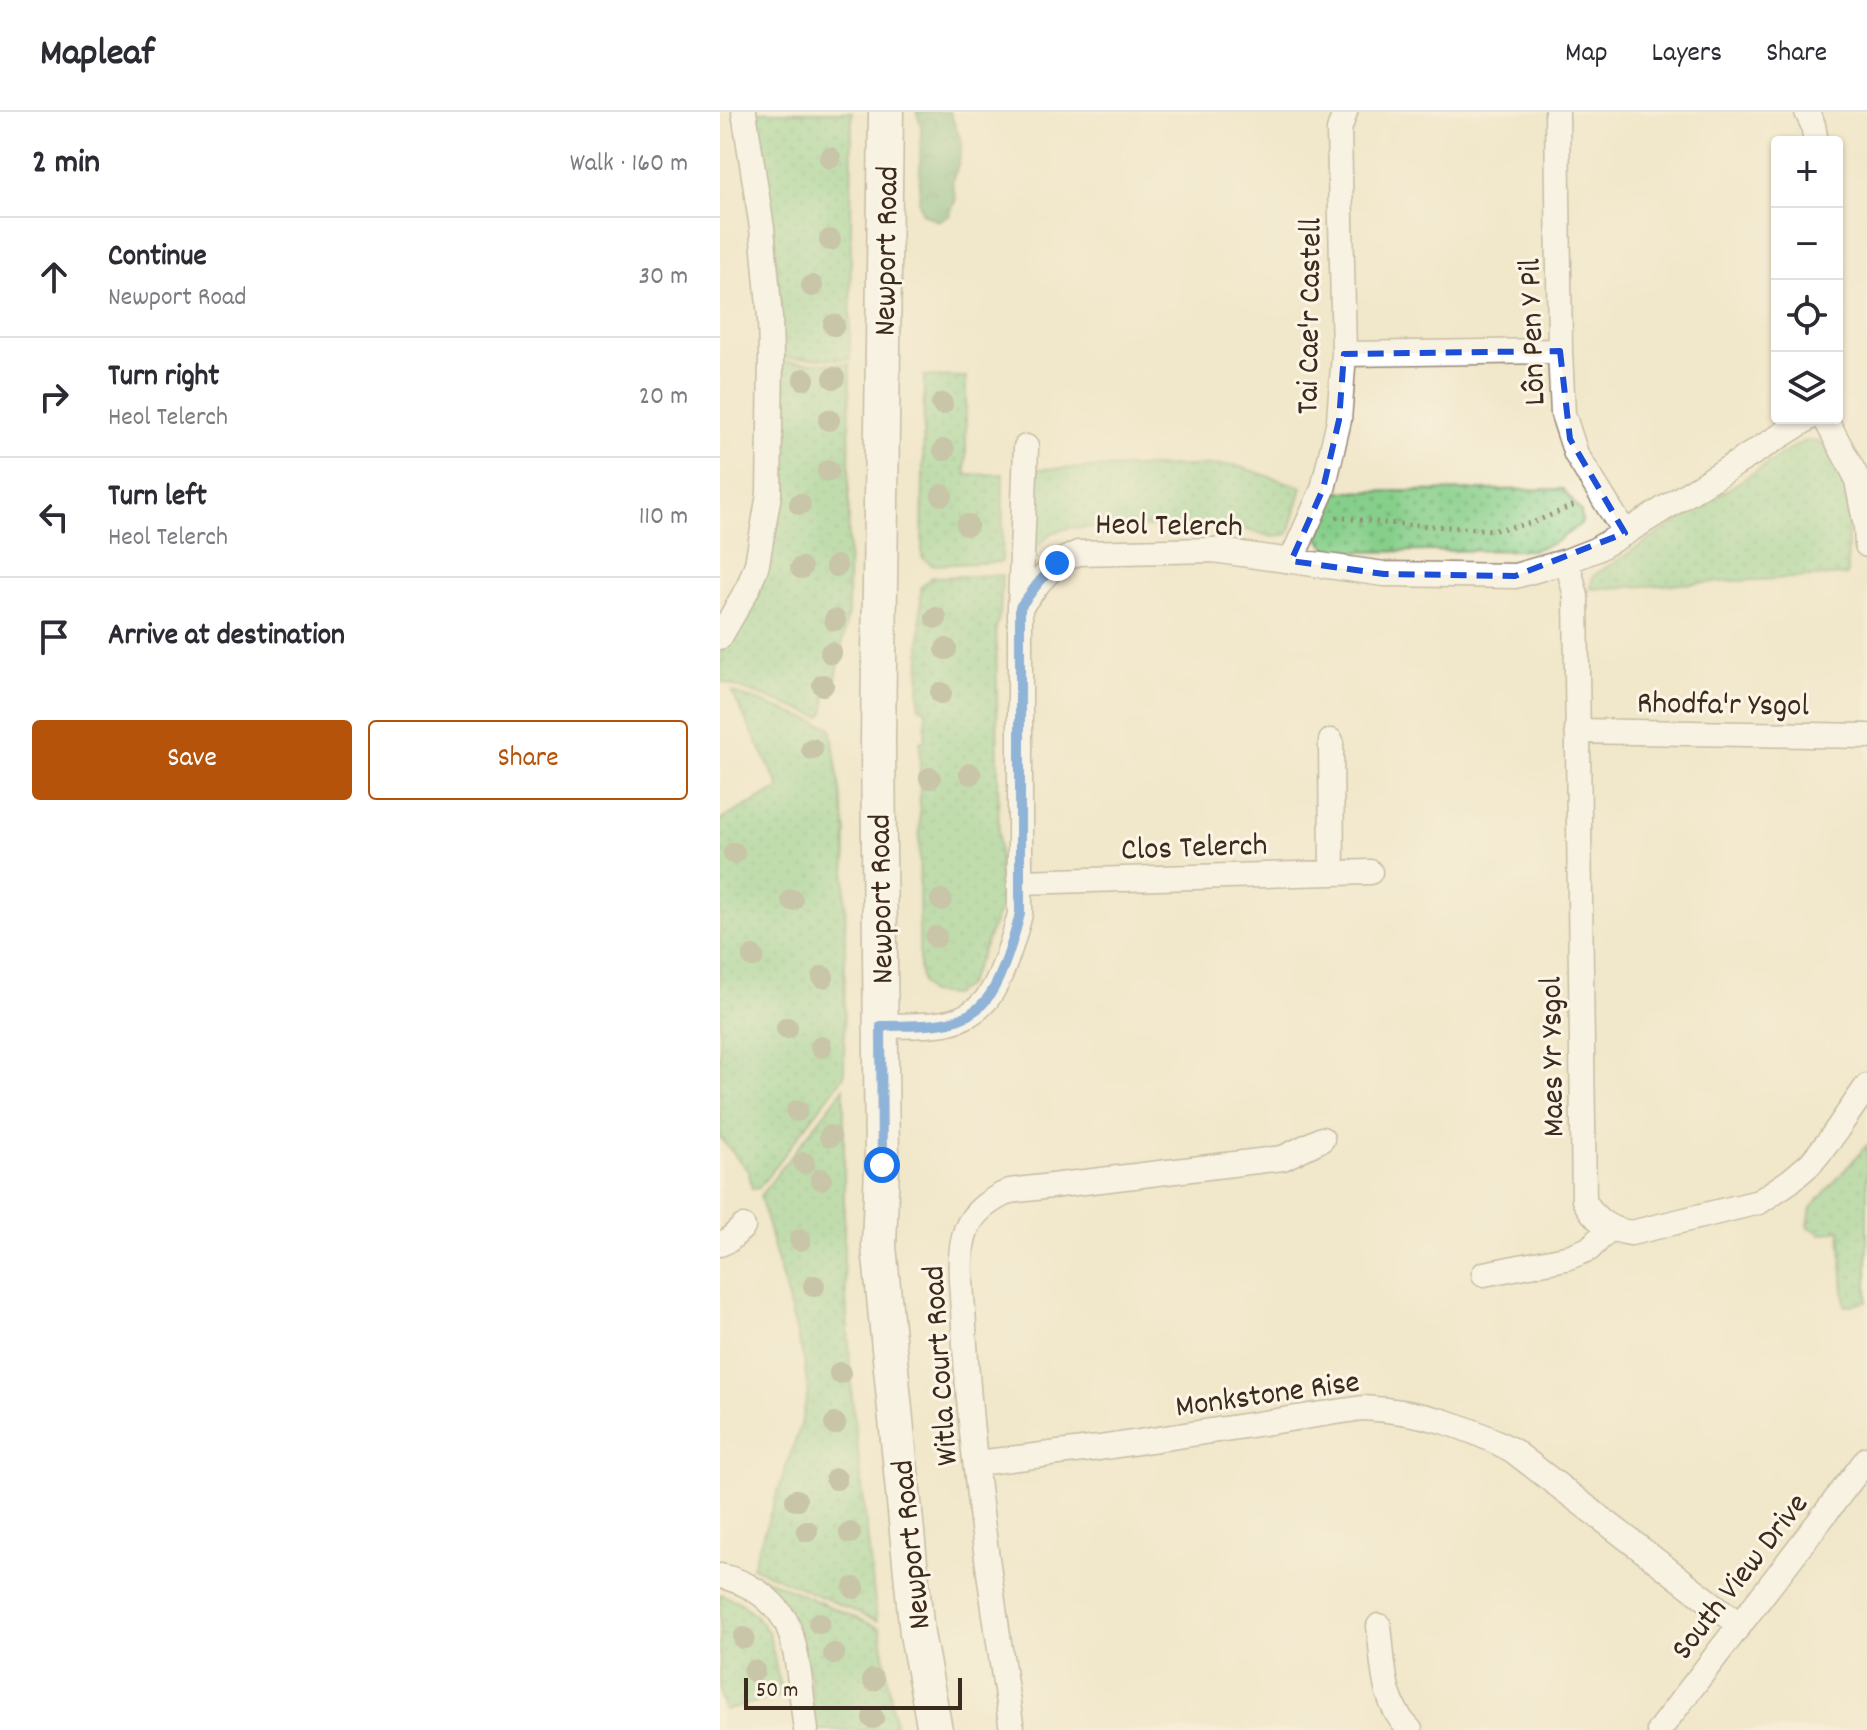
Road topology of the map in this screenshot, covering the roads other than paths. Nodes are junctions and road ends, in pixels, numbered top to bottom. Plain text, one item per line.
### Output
1 (744, 112) edge
2 (886, 112) edge
3 (1345, 112) edge
4 (1557, 112) edge
5 (1807, 112) edge
6 (1815, 136) edge
7 (1560, 351) junction
8 (1344, 354) junction
9 (1799, 424) edge
10 (1828, 424) edge
11 (1026, 447) dead end
12 (1625, 533) junction
13 (1867, 545) edge
14 (1291, 561) junction
15 (1567, 561) junction
16 (1020, 607) junction
17 (720, 637) edge
18 (1577, 731) junction
19 (1867, 736) edge
20 (1331, 741) dead end
21 (1370, 872) dead end
22 (1332, 873) junction
23 (1020, 882) junction
24 (881, 1026) junction
25 (1867, 1086) edge
26 (1322, 1139) dead end
27 (743, 1227) dead end
28 (1610, 1228) junction
29 (720, 1244) edge
30 (1484, 1274) dead end
31 (1867, 1459) edge
32 (977, 1463) junction
33 (720, 1576) edge
34 (1740, 1625) junction
35 (1379, 1626) dead end
36 (806, 1730) edge
37 (935, 1730) edge
38 (1012, 1730) edge
39 (1410, 1730) edge
40 (1659, 1730) edge

1 - 17 street
2 - 24 main road, Newport Road
3 - 8 street, Tai Cae'r Castell
4 - 7 street, Lôn Pen Y Pil
5 - 6 street
7 - 8 street
7 - 12 street, Lôn Pen Y Pil
8 - 14 street, Tai Cae'r Castell
9 - 12 street, Heol Telerch
10 - 13 street
11 - 16 street
12 - 15 street, Heol Telerch
14 - 15 street, Heol Telerch
14 - 16 street, Heol Telerch
15 - 18 street, Maes Yr Ysgol
16 - 23 street
18 - 19 street, Rhodfa'r Ysgol
18 - 28 street, Maes Yr Ysgol
20 - 22 street
21 - 22 street, Clos Telerch
22 - 23 street, Clos Telerch
23 - 24 street
24 - 37 main road, Newport Road
25 - 28 street
26 - 32 street, Witla Court Road
27 - 29 street
28 - 30 street
31 - 34 street, South View Drive
32 - 34 street, Monkstone Rise
32 - 38 street, Witla Court Road
33 - 36 street
34 - 40 street, South View Drive
35 - 39 street

